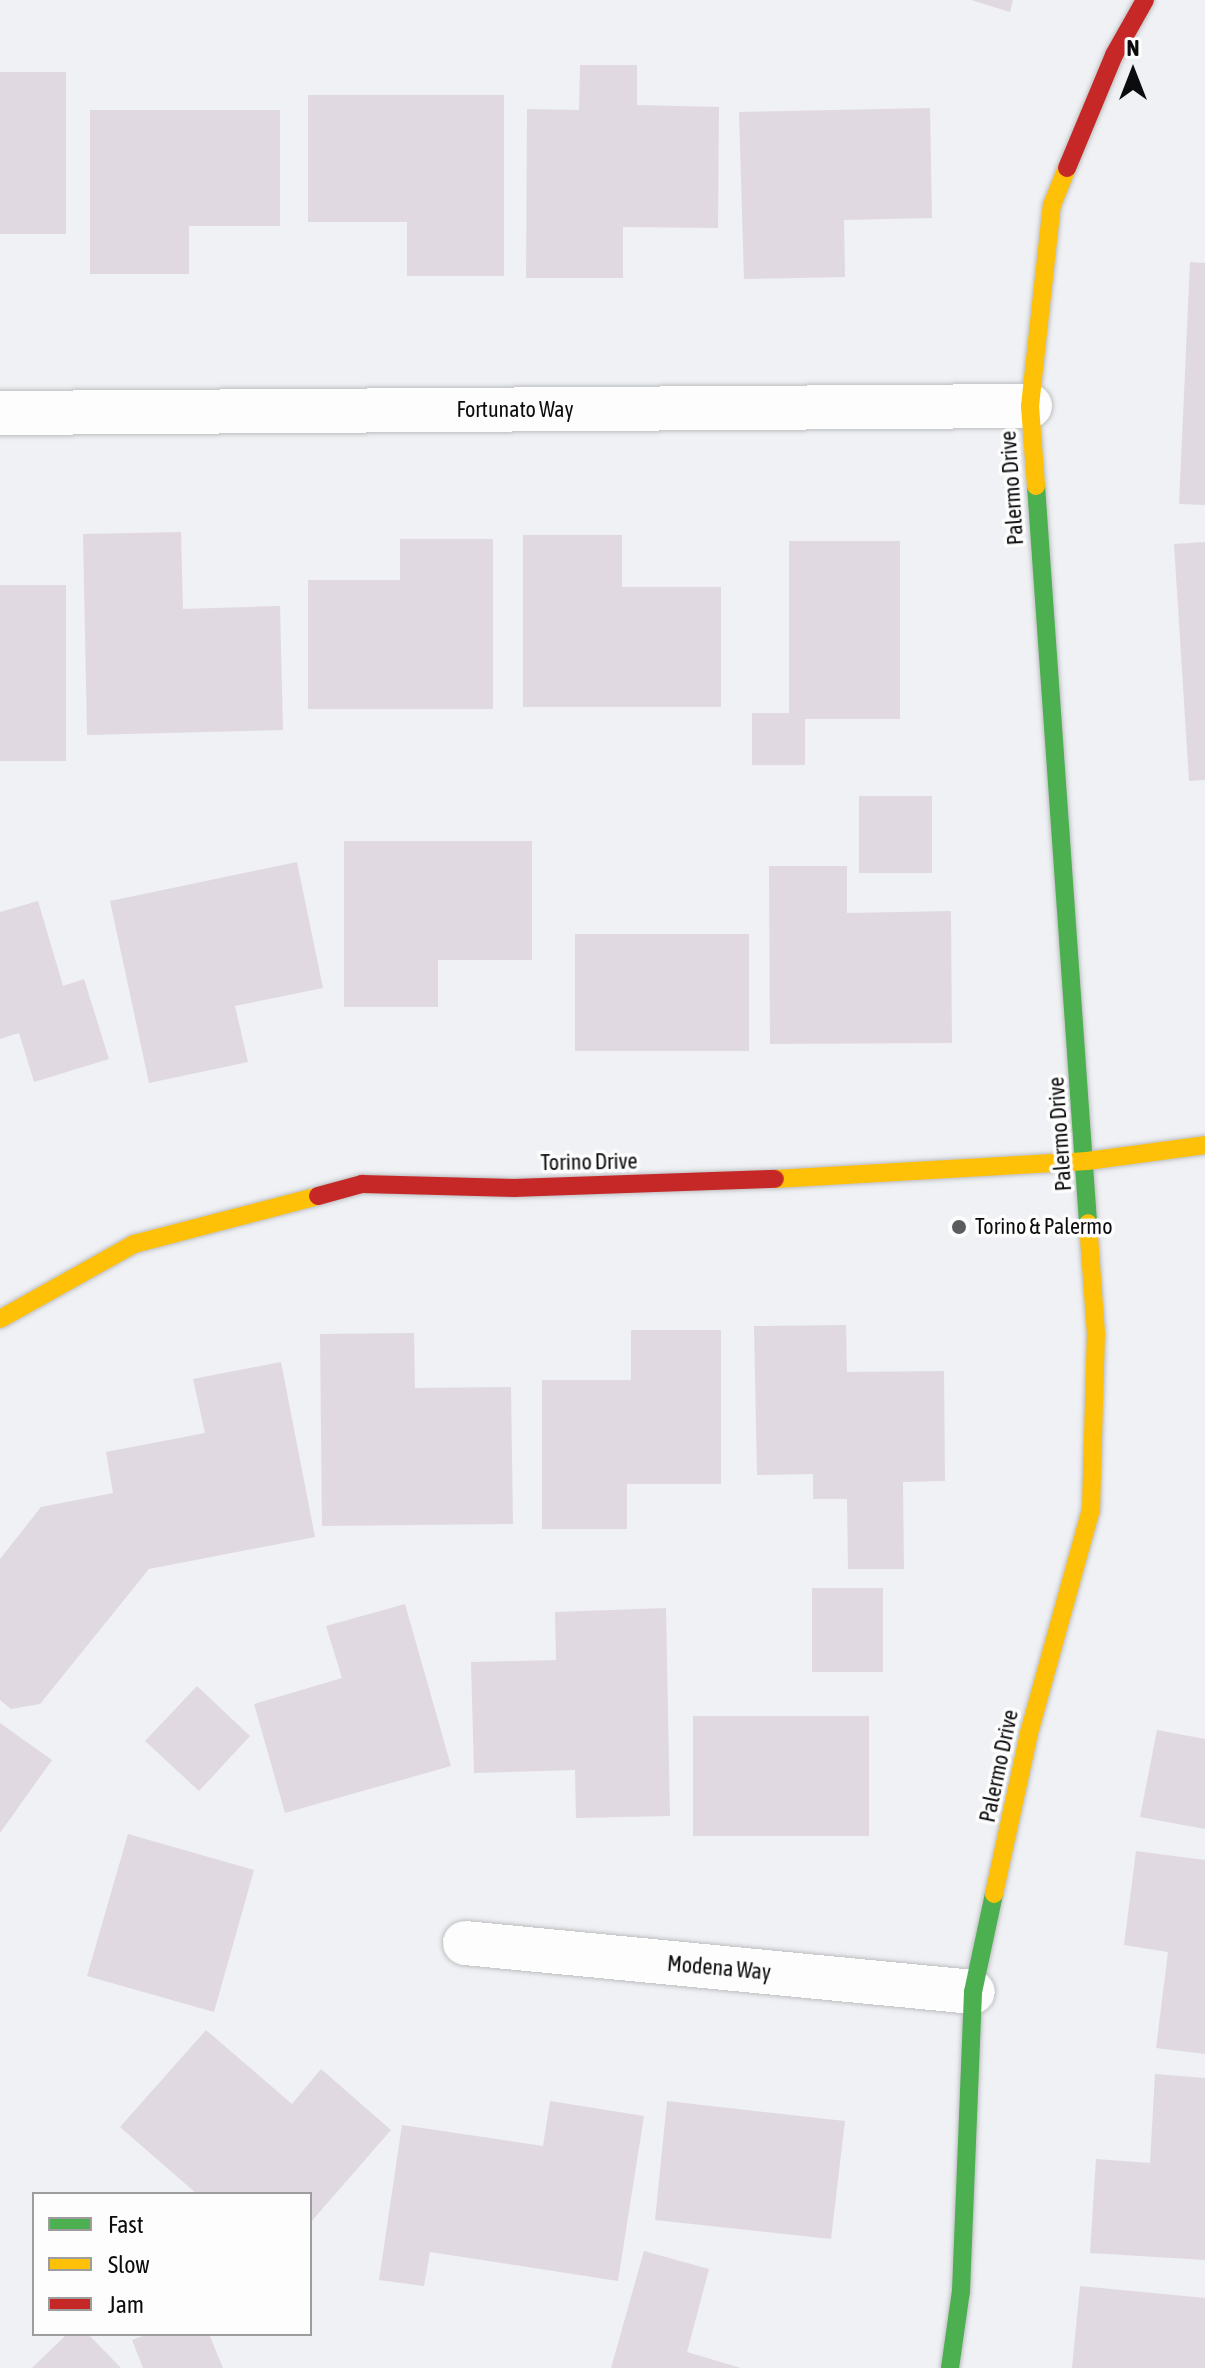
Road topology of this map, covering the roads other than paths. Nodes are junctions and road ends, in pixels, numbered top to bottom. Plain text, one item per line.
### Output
1 (1145, 0) edge
2 (1030, 406) junction
3 (0, 413) edge
4 (1205, 1145) edge
5 (1087, 1161) junction
6 (0, 1319) edge
7 (465, 1943) dead end
8 (973, 1992) junction
9 (950, 2368) edge

1 - 2 street, Palermo Drive
2 - 3 street, Fortunato Way
2 - 5 street, Palermo Drive
4 - 5 street, Torino Drive
5 - 6 street, Torino Drive
5 - 8 street, Palermo Drive
7 - 8 street, Modena Way
8 - 9 street, Palermo Drive

